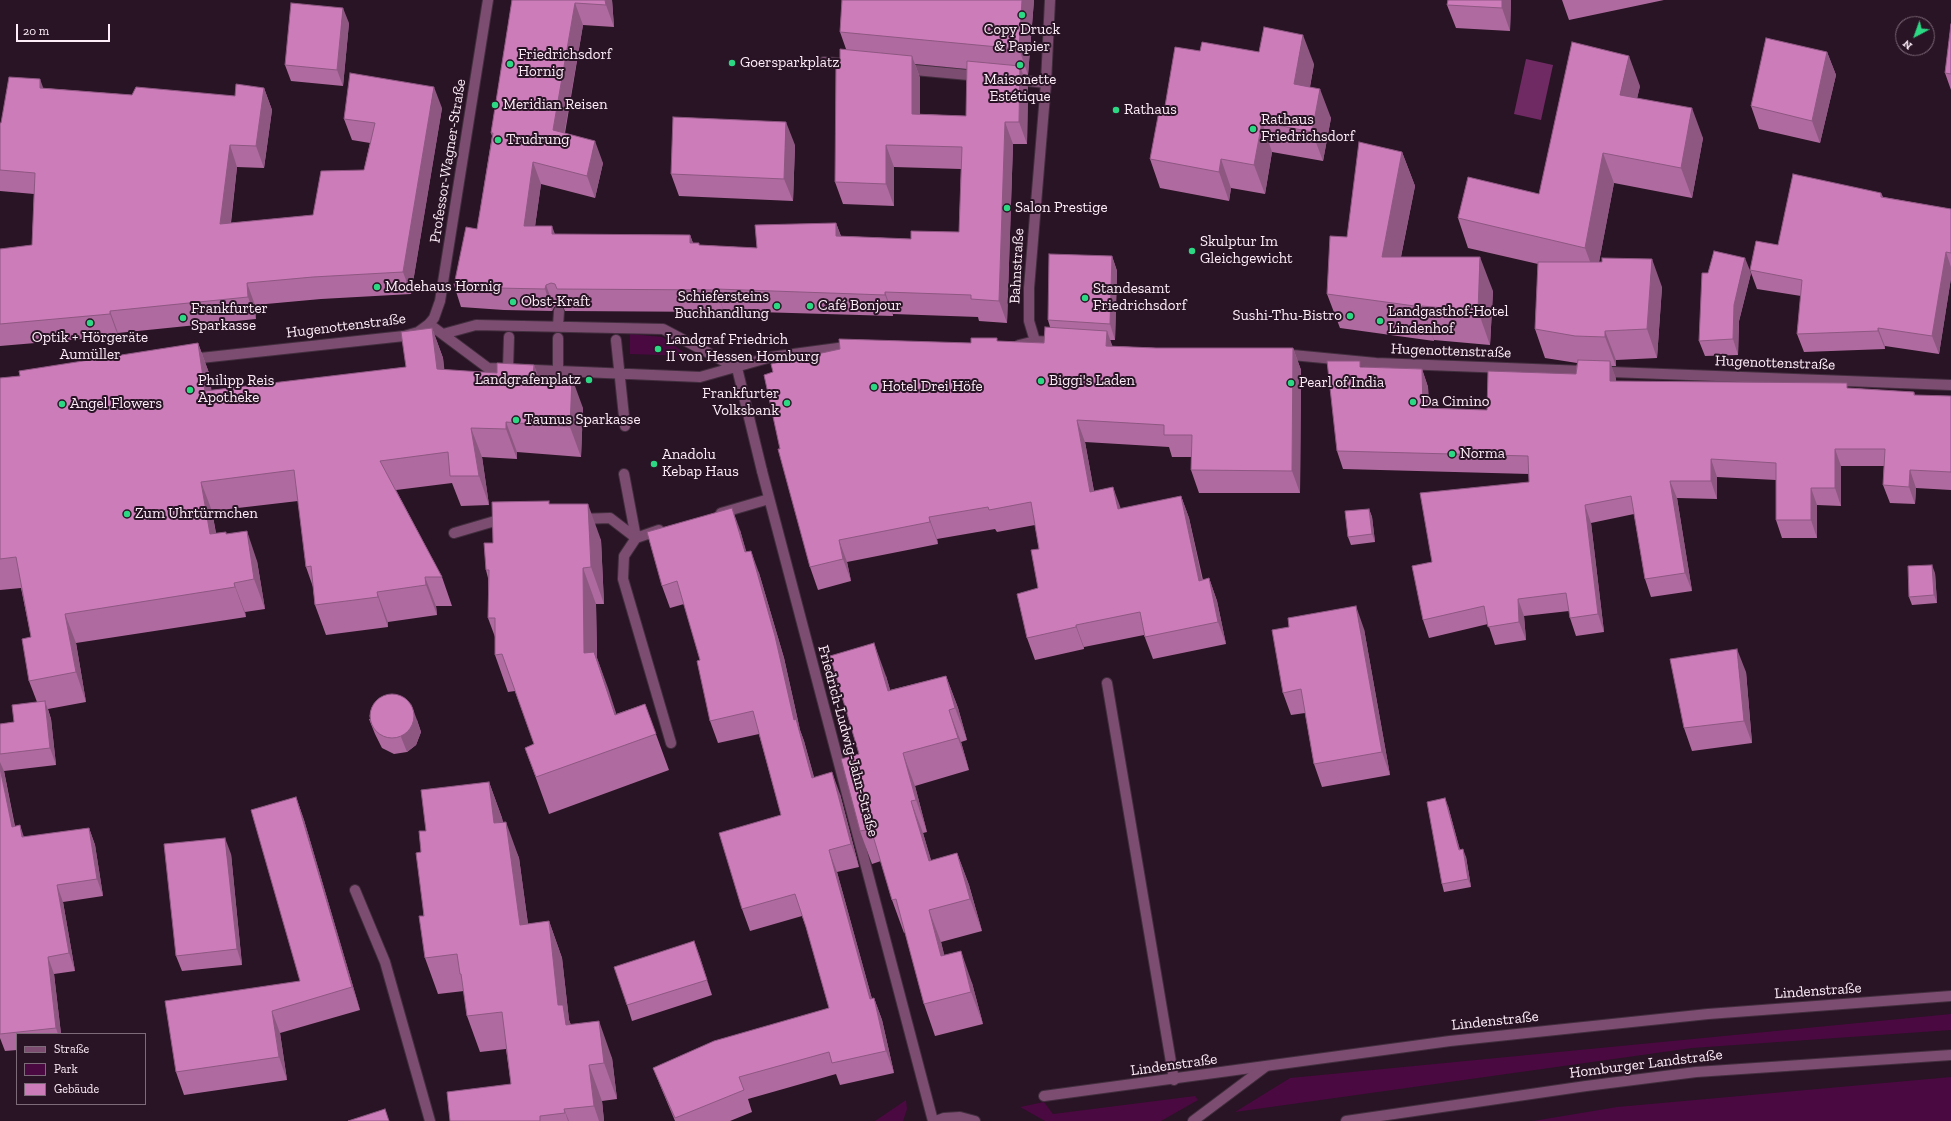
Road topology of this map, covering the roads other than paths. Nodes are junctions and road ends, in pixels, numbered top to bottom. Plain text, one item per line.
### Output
1 (488, 0) edge
2 (1050, 0) edge
3 (824, 62) dead end
4 (856, 65) edge
5 (896, 68) edge
6 (1046, 83) junction
7 (560, 311) edge
8 (430, 324) junction
9 (558, 326) junction
10 (443, 334) junction
11 (510, 337) dead end
12 (558, 338) dead end
13 (616, 340) dead end
14 (1035, 341) junction
15 (1066, 343) edge
16 (1008, 345) edge
17 (857, 346) edge
18 (1268, 354) edge
19 (178, 360) edge
20 (508, 368) junction
21 (737, 368) junction
22 (558, 371) junction
23 (619, 374) junction
24 (1951, 385) edge
25 (625, 426) dead end
26 (624, 474) dead end
27 (769, 499) junction
28 (710, 516) edge
29 (572, 519) edge
30 (518, 520) edge
31 (673, 526) edge
32 (454, 533) dead end
33 (636, 538) junction
34 (1106, 683) dead end
35 (671, 743) dead end
36 (355, 890) dead end
37 (1951, 996) edge
38 (1951, 1055) edge
39 (1265, 1067) junction
40 (1174, 1080) junction
41 (1044, 1096) dead end
42 (430, 1121) edge
43 (933, 1121) edge
44 (936, 1121) edge
45 (975, 1121) edge
46 (1193, 1121) edge
47 (1346, 1121) edge

1 - 8 street, Professor-Wagner-Straße
2 - 6 street, Bahnstraße
3 - 4 street
5 - 6 street
6 - 14 street, Bahnstraße
7 - 9 street
8 - 10 street
8 - 19 street, Hugenottenstraße
9 - 10 street
9 - 21 street
10 - 20 street
11 - 20 street
12 - 22 street
13 - 23 street
14 - 15 street
14 - 16 street
17 - 21 street
18 - 24 street, Hugenottenstraße
20 - 22 street
21 - 23 street
21 - 27 street, Friedrich-Ludwig-Jahn-Straße
22 - 23 street
23 - 25 street
26 - 33 street
27 - 28 street
27 - 43 street, Friedrich-Ludwig-Jahn-Straße
29 - 33 street
30 - 32 street
31 - 33 street
33 - 35 street
34 - 40 street
36 - 42 street
37 - 39 street, Lindenstraße
38 - 47 street, Homburger Landstraße
39 - 40 street, Lindenstraße
39 - 46 street
40 - 41 street, Lindenstraße
44 - 45 street

